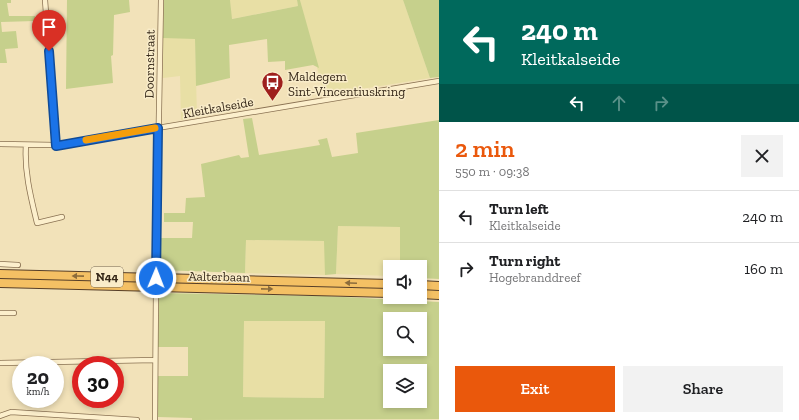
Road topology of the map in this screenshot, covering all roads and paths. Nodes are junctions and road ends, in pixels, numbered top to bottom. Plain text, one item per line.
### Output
1 (46, 0) edge
2 (161, 0) edge
3 (439, 81) edge
4 (158, 128) junction
5 (0, 144) edge
6 (26, 145) junction
7 (56, 146) junction
8 (62, 216) dead end
9 (0, 264) edge
10 (18, 265) dead end
11 (0, 274) edge
12 (156, 278) junction
13 (0, 283) edge
14 (383, 284) edge
15 (427, 285) edge
16 (439, 286) edge
17 (156, 287) junction
18 (383, 293) edge
19 (427, 295) edge
20 (439, 296) edge
21 (0, 313) edge
22 (14, 314) dead end
23 (155, 360) junction
24 (0, 363) edge
25 (0, 416) edge
26 (137, 420) edge
27 (155, 420) edge

1 - 7 street
2 - 4 street, Doornstraat
3 - 4 street, Kleitkalseide
4 - 7 street, Kleitkalseide
4 - 12 street, Doornstraat
5 - 6 street, Kleitkalseide
6 - 7 street, Kleitkalseide
6 - 8 street
9 - 10 street
12 -> 11 highway, Aalterbaan / N44
14 -> 12 highway, Aalterbaan / N44
13 - 17 highway, Aalterbaan / N44
15 - 16 highway
17 -> 18 highway, Aalterbaan / N44
17 - 23 street
19 - 20 highway
21 - 22 street
23 - 24 street
23 - 27 street
25 - 26 street

